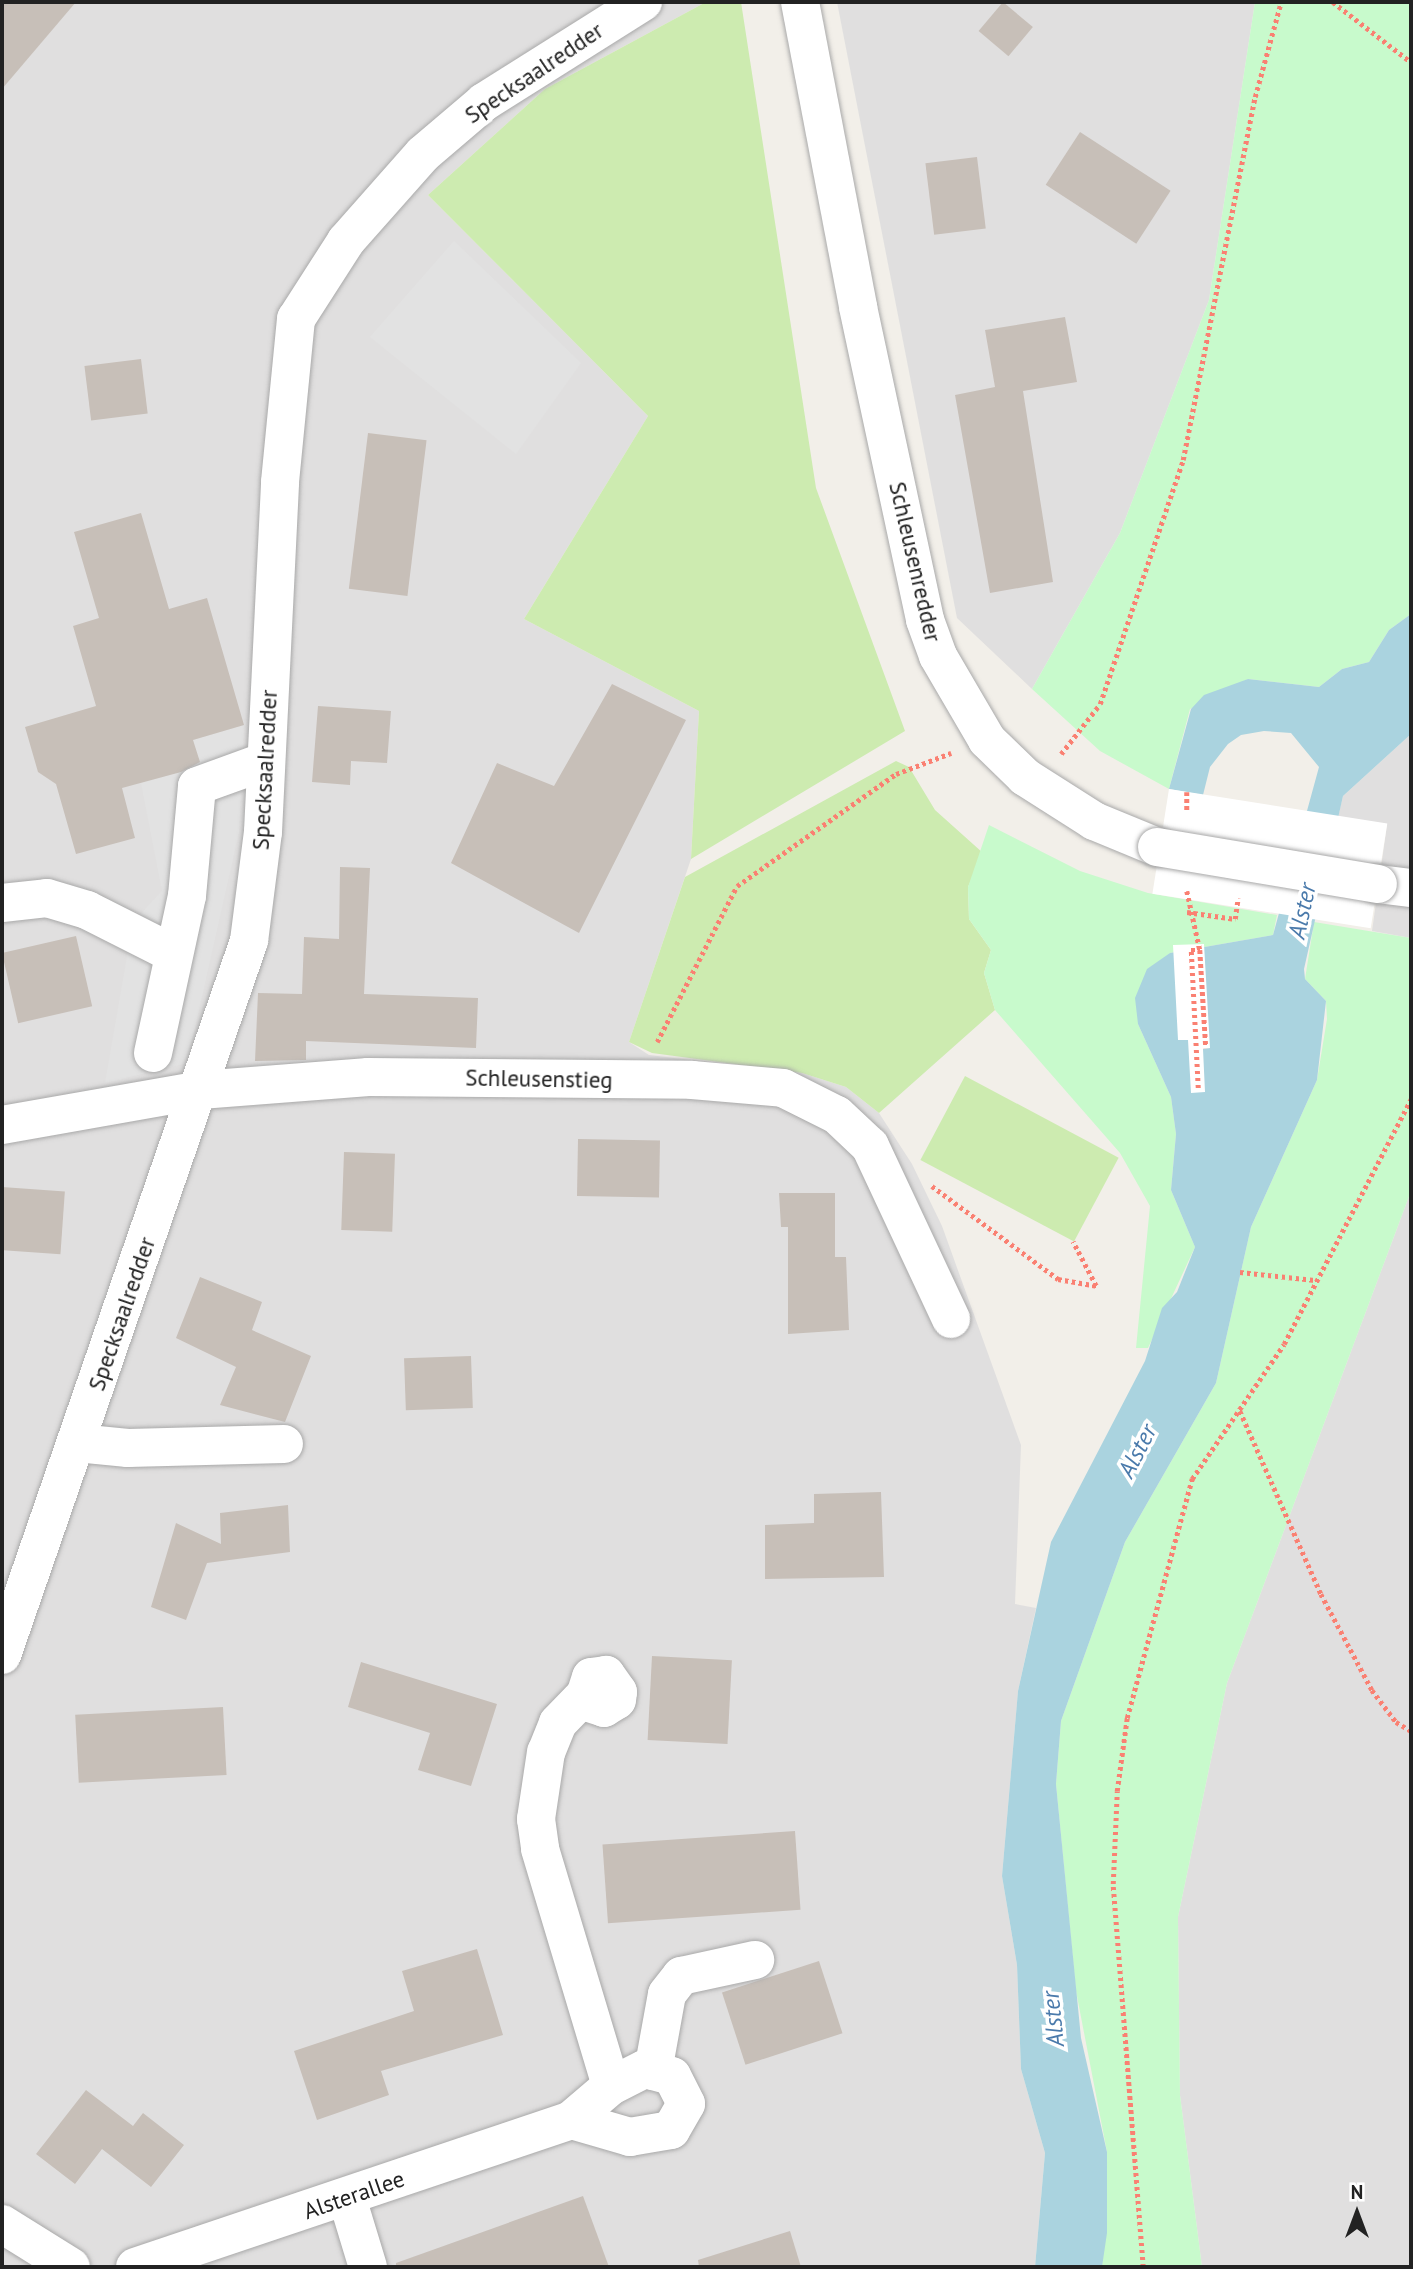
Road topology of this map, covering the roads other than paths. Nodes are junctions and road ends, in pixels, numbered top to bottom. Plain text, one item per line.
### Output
1 (643, 2) edge
2 (800, 2) edge
3 (266, 761) junction
4 (1394, 886) edge
5 (2, 903) edge
6 (174, 954) junction
7 (153, 1054) dead end
8 (201, 1090) junction
9 (2, 1125) edge
10 (951, 1318) dead end
11 (77, 1443) junction
12 (284, 1444) dead end
13 (2, 1656) edge
14 (585, 1695) dead end
15 (755, 1960) dead end
16 (653, 2071) junction
17 (611, 2086) junction
18 (572, 2120) junction
19 (347, 2198) junction
20 (2, 2224) edge
21 (71, 2267) edge
22 (135, 2267) edge
23 (368, 2267) edge

1 - 3 street, Specksaalredder
2 - 4 street, Schleusenredder, bridge
3 - 6 street
3 - 8 street, Specksaalredder
5 - 6 street
6 - 7 street
8 - 9 street, Schleusenstieg
8 - 10 street, Schleusenstieg
8 - 11 street, Specksaalredder
11 - 12 street
11 - 13 street, Specksaalredder
14 - 17 street
15 - 16 street
16 - 17 street, Alsterallee
16 - 18 street
17 - 18 street, Alsterallee
18 - 19 street, Alsterallee
19 - 22 street, Alsterallee
19 - 23 street
20 - 21 street

